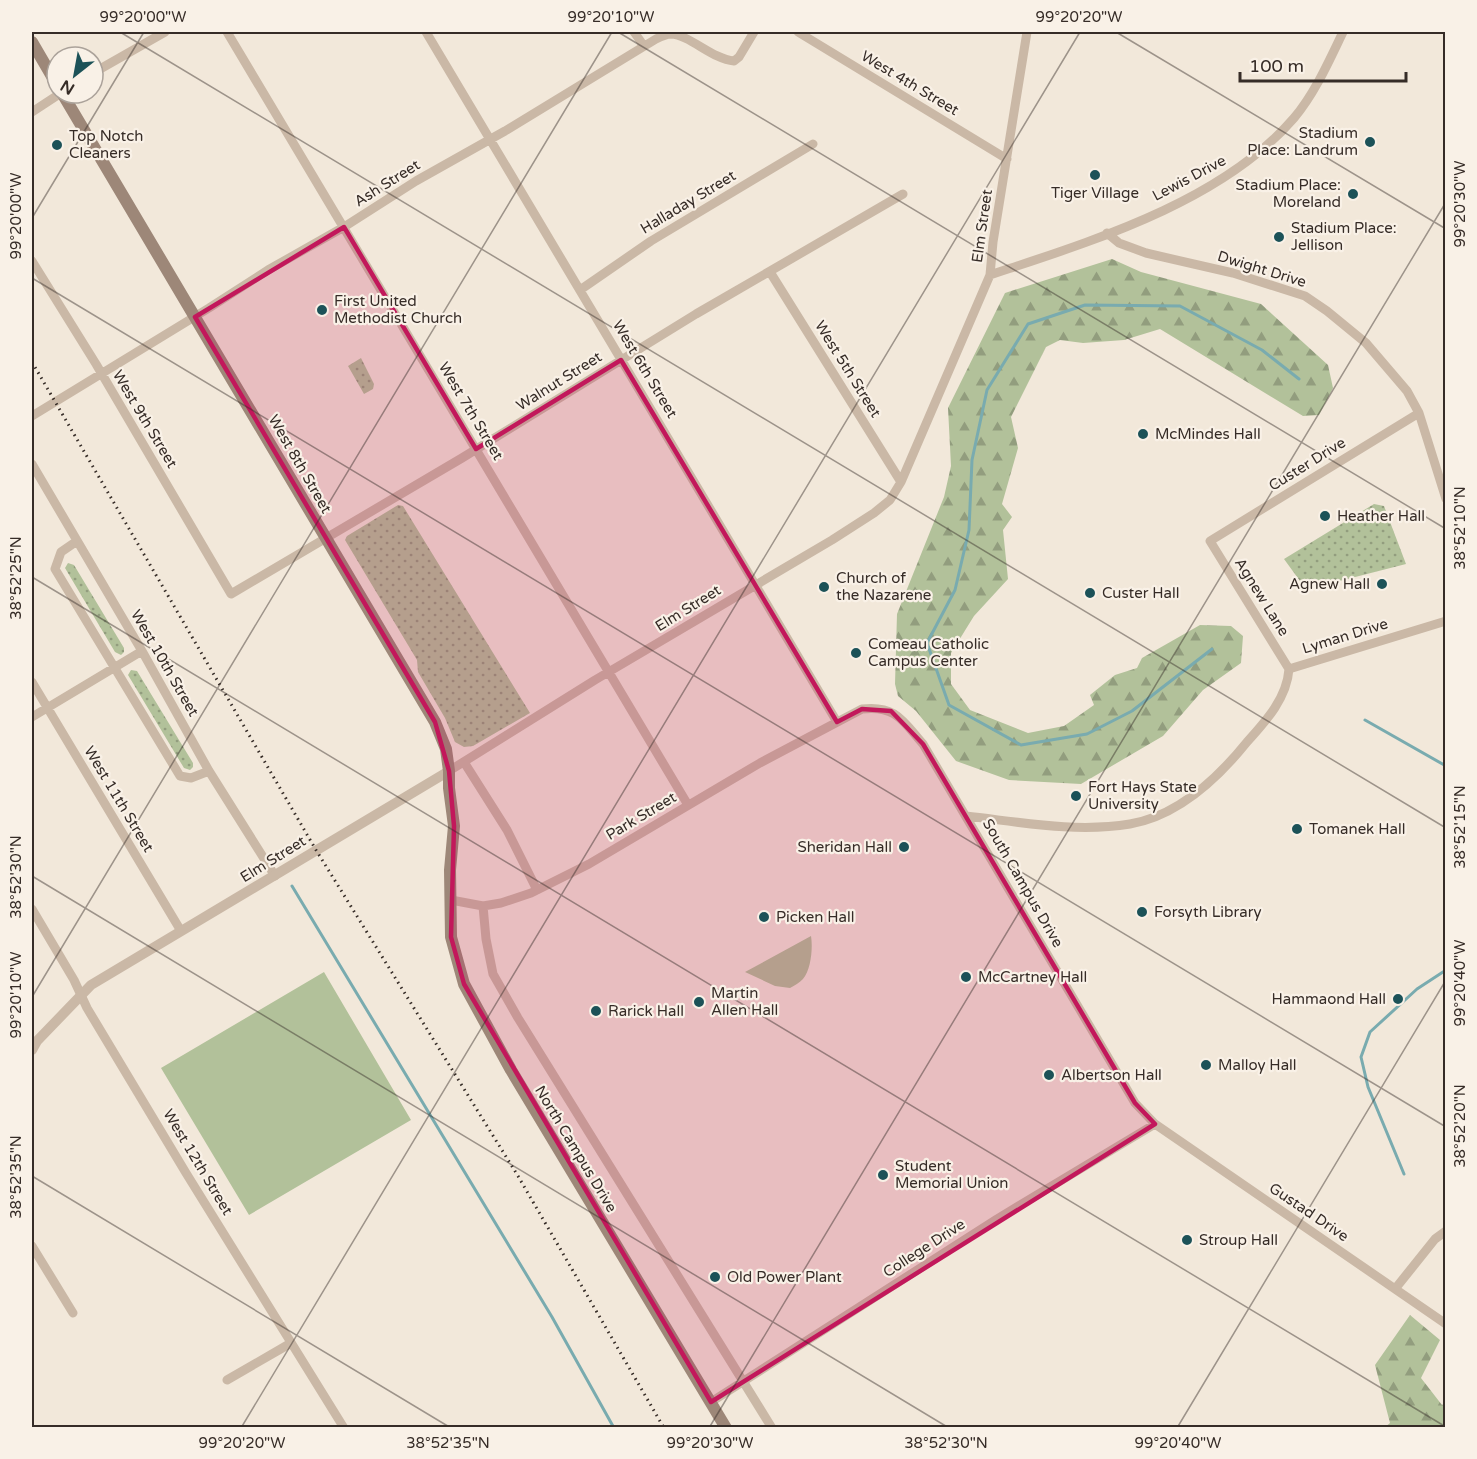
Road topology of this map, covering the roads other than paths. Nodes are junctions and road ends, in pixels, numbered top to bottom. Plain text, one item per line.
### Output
1 (165, 32) edge
2 (227, 32) edge
3 (426, 32) edge
4 (634, 32) edge
5 (754, 32) edge
6 (798, 32) edge
7 (1027, 32) edge
8 (1342, 32) edge
9 (32, 42) edge
10 (644, 46) junction
11 (45, 64) edge
12 (105, 66) edge
13 (45, 104) edge
14 (69, 105) edge
15 (32, 112) edge
16 (491, 140) junction
17 (813, 144) dead end
18 (1007, 159) junction
19 (903, 194) dead end
20 (344, 227) junction
21 (1107, 233) junction
22 (32, 261) edge
23 (770, 272) junction
24 (990, 275) junction
25 (580, 290) junction
26 (195, 317) junction
27 (621, 360) junction
28 (101, 374) junction
29 (1419, 413) junction
30 (32, 416) edge
31 (476, 450) junction
32 (32, 464) edge
33 (902, 482) junction
34 (1446, 499) edge
35 (326, 538) junction
36 (77, 541) junction
37 (1210, 542) joint
38 (755, 585) junction
39 (231, 594) joint
40 (1446, 621) edge
41 (142, 651) junction
42 (114, 667) junction
43 (1288, 669) junction
44 (609, 672) junction
45 (32, 682) edge
46 (46, 709) junction
47 (32, 717) edge
48 (837, 722) junction
49 (464, 762) junction
50 (209, 771) junction
51 (449, 771) junction
52 (688, 806) junction
53 (966, 816) junction
54 (450, 870) joint
55 (275, 876) junction
56 (537, 890) junction
57 (451, 900) junction
58 (483, 906) junction
59 (32, 909) edge
60 (181, 931) junction
61 (80, 995) junction
62 (32, 1050) edge
63 (1155, 1124) junction
64 (1446, 1232) edge
65 (32, 1246) edge
66 (1395, 1289) junction
67 (73, 1313) dead end
68 (1446, 1324) edge
69 (291, 1342) junction
70 (227, 1380) dead end
71 (743, 1382) junction
72 (711, 1402) junction
73 (344, 1428) edge
74 (726, 1428) edge
75 (772, 1428) edge

1 - 12 street
2 - 20 street, West 7th Street
3 - 16 street, West 6th Street
4 - 10 street
5 - 10 street, Ash Street
6 - 18 street, West 4th Street
7 - 18 street, Elm Street
8 - 21 street, Lewis Drive
9 - 11 main road
10 - 16 street, Ash Street
13 - 15 street
14 - 26 main road, West 8th Street
16 - 20 street, Ash Street
16 - 25 street, West 6th Street
17 - 25 street, Halladay Street
18 - 24 street, Elm Street
19 - 23 street, Walnut Street
20 - 26 street, Ash Street
20 - 31 street, West 7th Street
21 - 24 street, Lewis Drive
21 - 29 street, Dwight Drive
22 - 28 street, West 9th Street
23 - 27 street, Walnut Street
23 - 33 street, West 5th Street
24 - 33 street, Elm Street
25 - 27 street, West 6th Street
26 - 28 street, Ash Street
26 - 35 main road, West 8th Street
27 - 31 street, Walnut Street
27 - 38 street, West 6th Street
28 - 30 street, Ash Street
28 - 39 street, West 9th Street
29 - 34 street, Dwight Drive
29 - 37 street, Custer Drive
31 - 35 street, Walnut Street
31 - 44 street, West 7th Street
32 - 36 street, West 10th Street
33 - 38 street, Elm Street
35 - 39 street, Walnut Street
35 - 51 main road, West 8th Street
36 - 41 street, West 10th Street
36 - 42 street
37 - 43 street, Agnew Lane
38 - 44 street, Elm Street
38 - 48 street, West 6th Street
40 - 43 street, Lyman Drive
41 - 42 street
41 - 50 street, West 10th Street
42 - 46 street
42 - 50 street
43 - 53 street, Lyman Drive
44 - 49 street, Elm Street
44 - 52 street, West 7th Street
45 - 46 street, West 11th Street
46 - 47 street
46 - 60 street, West 11th Street
48 - 52 street, Park Street
48 - 53 street, South Campus Drive
49 - 51 street, Elm Street
49 - 56 street
50 - 55 street, West 10th Street
51 - 54 main road, West 8th Street
51 - 55 street, Elm Street
52 - 56 street, Park Street
53 - 63 street, South Campus Drive
54 - 57 main road, North Campus Drive
55 - 60 street, Elm Street
56 - 58 street, Park Street
57 - 58 street, Park Street
57 - 72 main road, North Campus Drive
58 - 71 street, North Campus Drive
59 - 61 street, West 12th Street
60 - 61 street, Elm Street
61 - 62 street, Elm Street
61 - 69 street, West 12th Street
63 - 66 street, Gustad Drive
63 - 71 street, College Drive
64 - 66 street
65 - 67 street
66 - 68 street, Gustad Drive
69 - 70 street
69 - 73 street, West 12th Street
71 - 72 street, College Drive
71 - 75 street, North Campus Drive
72 - 74 main road, North Campus Drive

